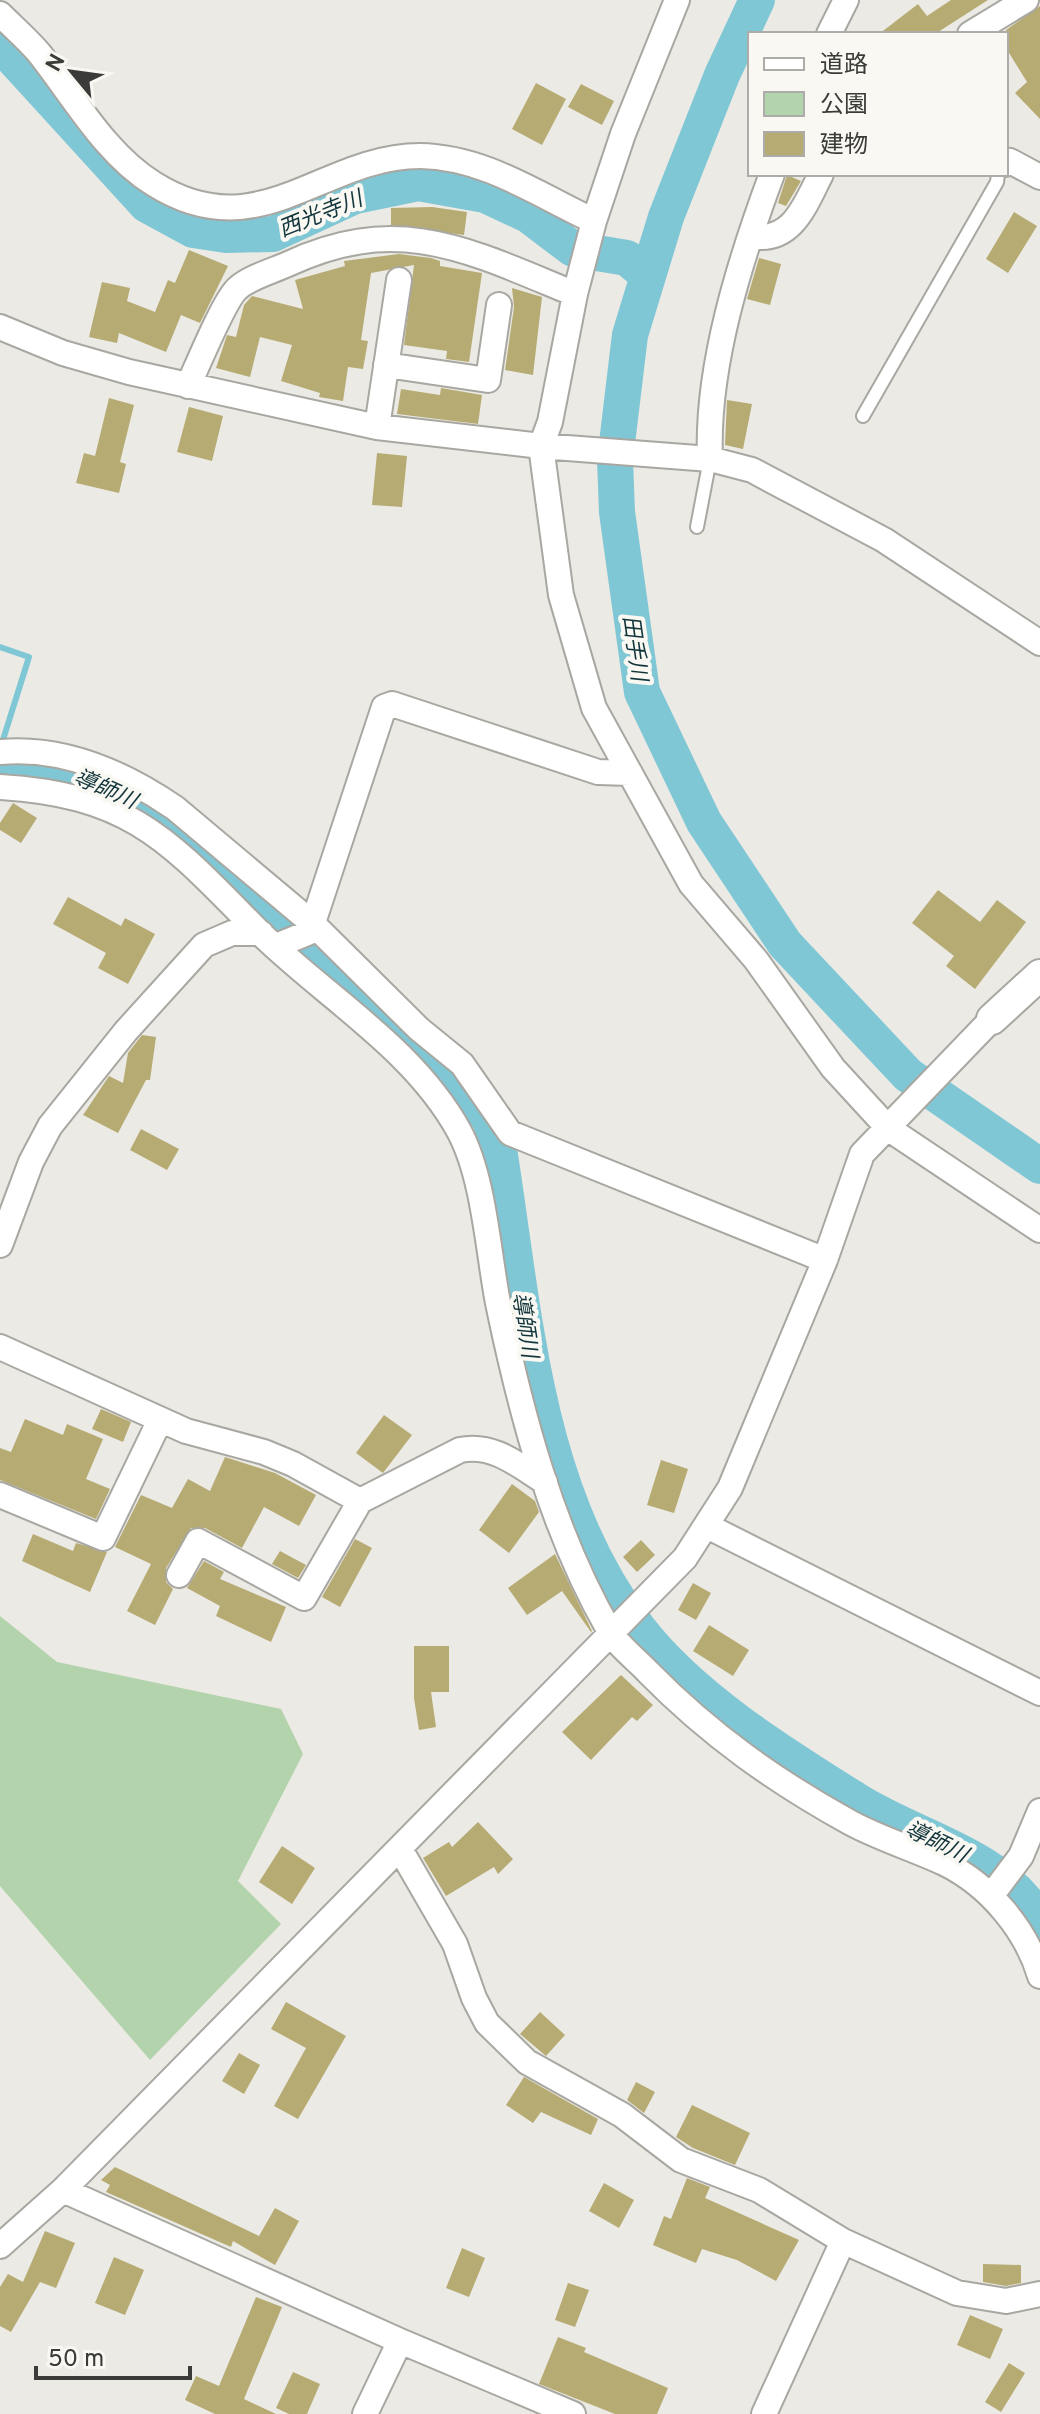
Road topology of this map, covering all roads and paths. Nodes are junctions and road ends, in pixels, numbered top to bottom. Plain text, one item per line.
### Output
1 (677, 0) edge
2 (846, 0) edge
3 (1026, 0) edge
4 (0, 14) edge
5 (830, 32) edge
6 (973, 32) edge
7 (1008, 162) edge
8 (771, 176) edge
9 (820, 176) edge
10 (998, 176) edge
11 (1040, 177) edge
12 (594, 221) junction
13 (751, 236) junction
14 (399, 280) dead end
15 (578, 282) junction
16 (499, 305) dead end
17 (0, 327) edge
18 (386, 365) junction
19 (188, 386) junction
20 (863, 416) dead end
21 (377, 427) junction
22 (548, 447) junction
23 (704, 460) junction
24 (697, 527) dead end
25 (1040, 643) edge
26 (5, 752) edge
27 (630, 773) junction
28 (0, 787) edge
29 (311, 927) junction
30 (269, 940) junction
31 (1040, 975) edge
32 (992, 1019) joint
33 (889, 1129) junction
34 (1040, 1230) edge
35 (0, 1245) edge
36 (825, 1260) junction
37 (0, 1347) edge
38 (160, 1420) junction
39 (545, 1482) junction
40 (0, 1495) edge
41 (360, 1501) junction
42 (707, 1526) junction
43 (179, 1575) dead end
44 (611, 1634) junction
45 (1040, 1693) edge
46 (1040, 1811) edge
47 (400, 1849) junction
48 (991, 1896) junction
49 (1040, 1976) edge
50 (63, 2190) junction
51 (843, 2241) junction
52 (0, 2246) edge
53 (1040, 2294) edge
54 (400, 2341) junction
55 (365, 2414) edge
56 (573, 2414) edge
57 (764, 2414) edge

1 - 12 street
2 - 5 street
3 - 6 street
4 - 12 street
7 - 11 street
8 - 13 street
9 - 13 street
10 - 20 lane
12 - 15 street
13 - 23 street
14 - 18 street
15 - 19 street
15 - 22 street
16 - 18 street
17 - 19 street
18 - 21 street
19 - 21 street
21 - 22 street
22 - 23 street
22 - 27 street
23 - 24 lane
23 - 25 street
26 - 29 street
27 - 29 street
27 - 33 street
28 - 30 street
29 - 30 street
29 - 36 street
30 - 35 street
30 - 39 street
31 - 32 street
32 - 33 street
33 - 34 street
33 - 36 street
36 - 42 street
37 - 38 street
38 - 40 street
38 - 41 street
39 - 41 street
39 - 44 street
41 - 43 street
42 - 44 street
42 - 45 street
44 - 47 street
44 - 48 street
46 - 48 street
47 - 50 street
47 - 51 street
48 - 49 street
50 - 52 street
50 - 54 street
51 - 53 street
51 - 57 street
54 - 55 street
54 - 56 street

